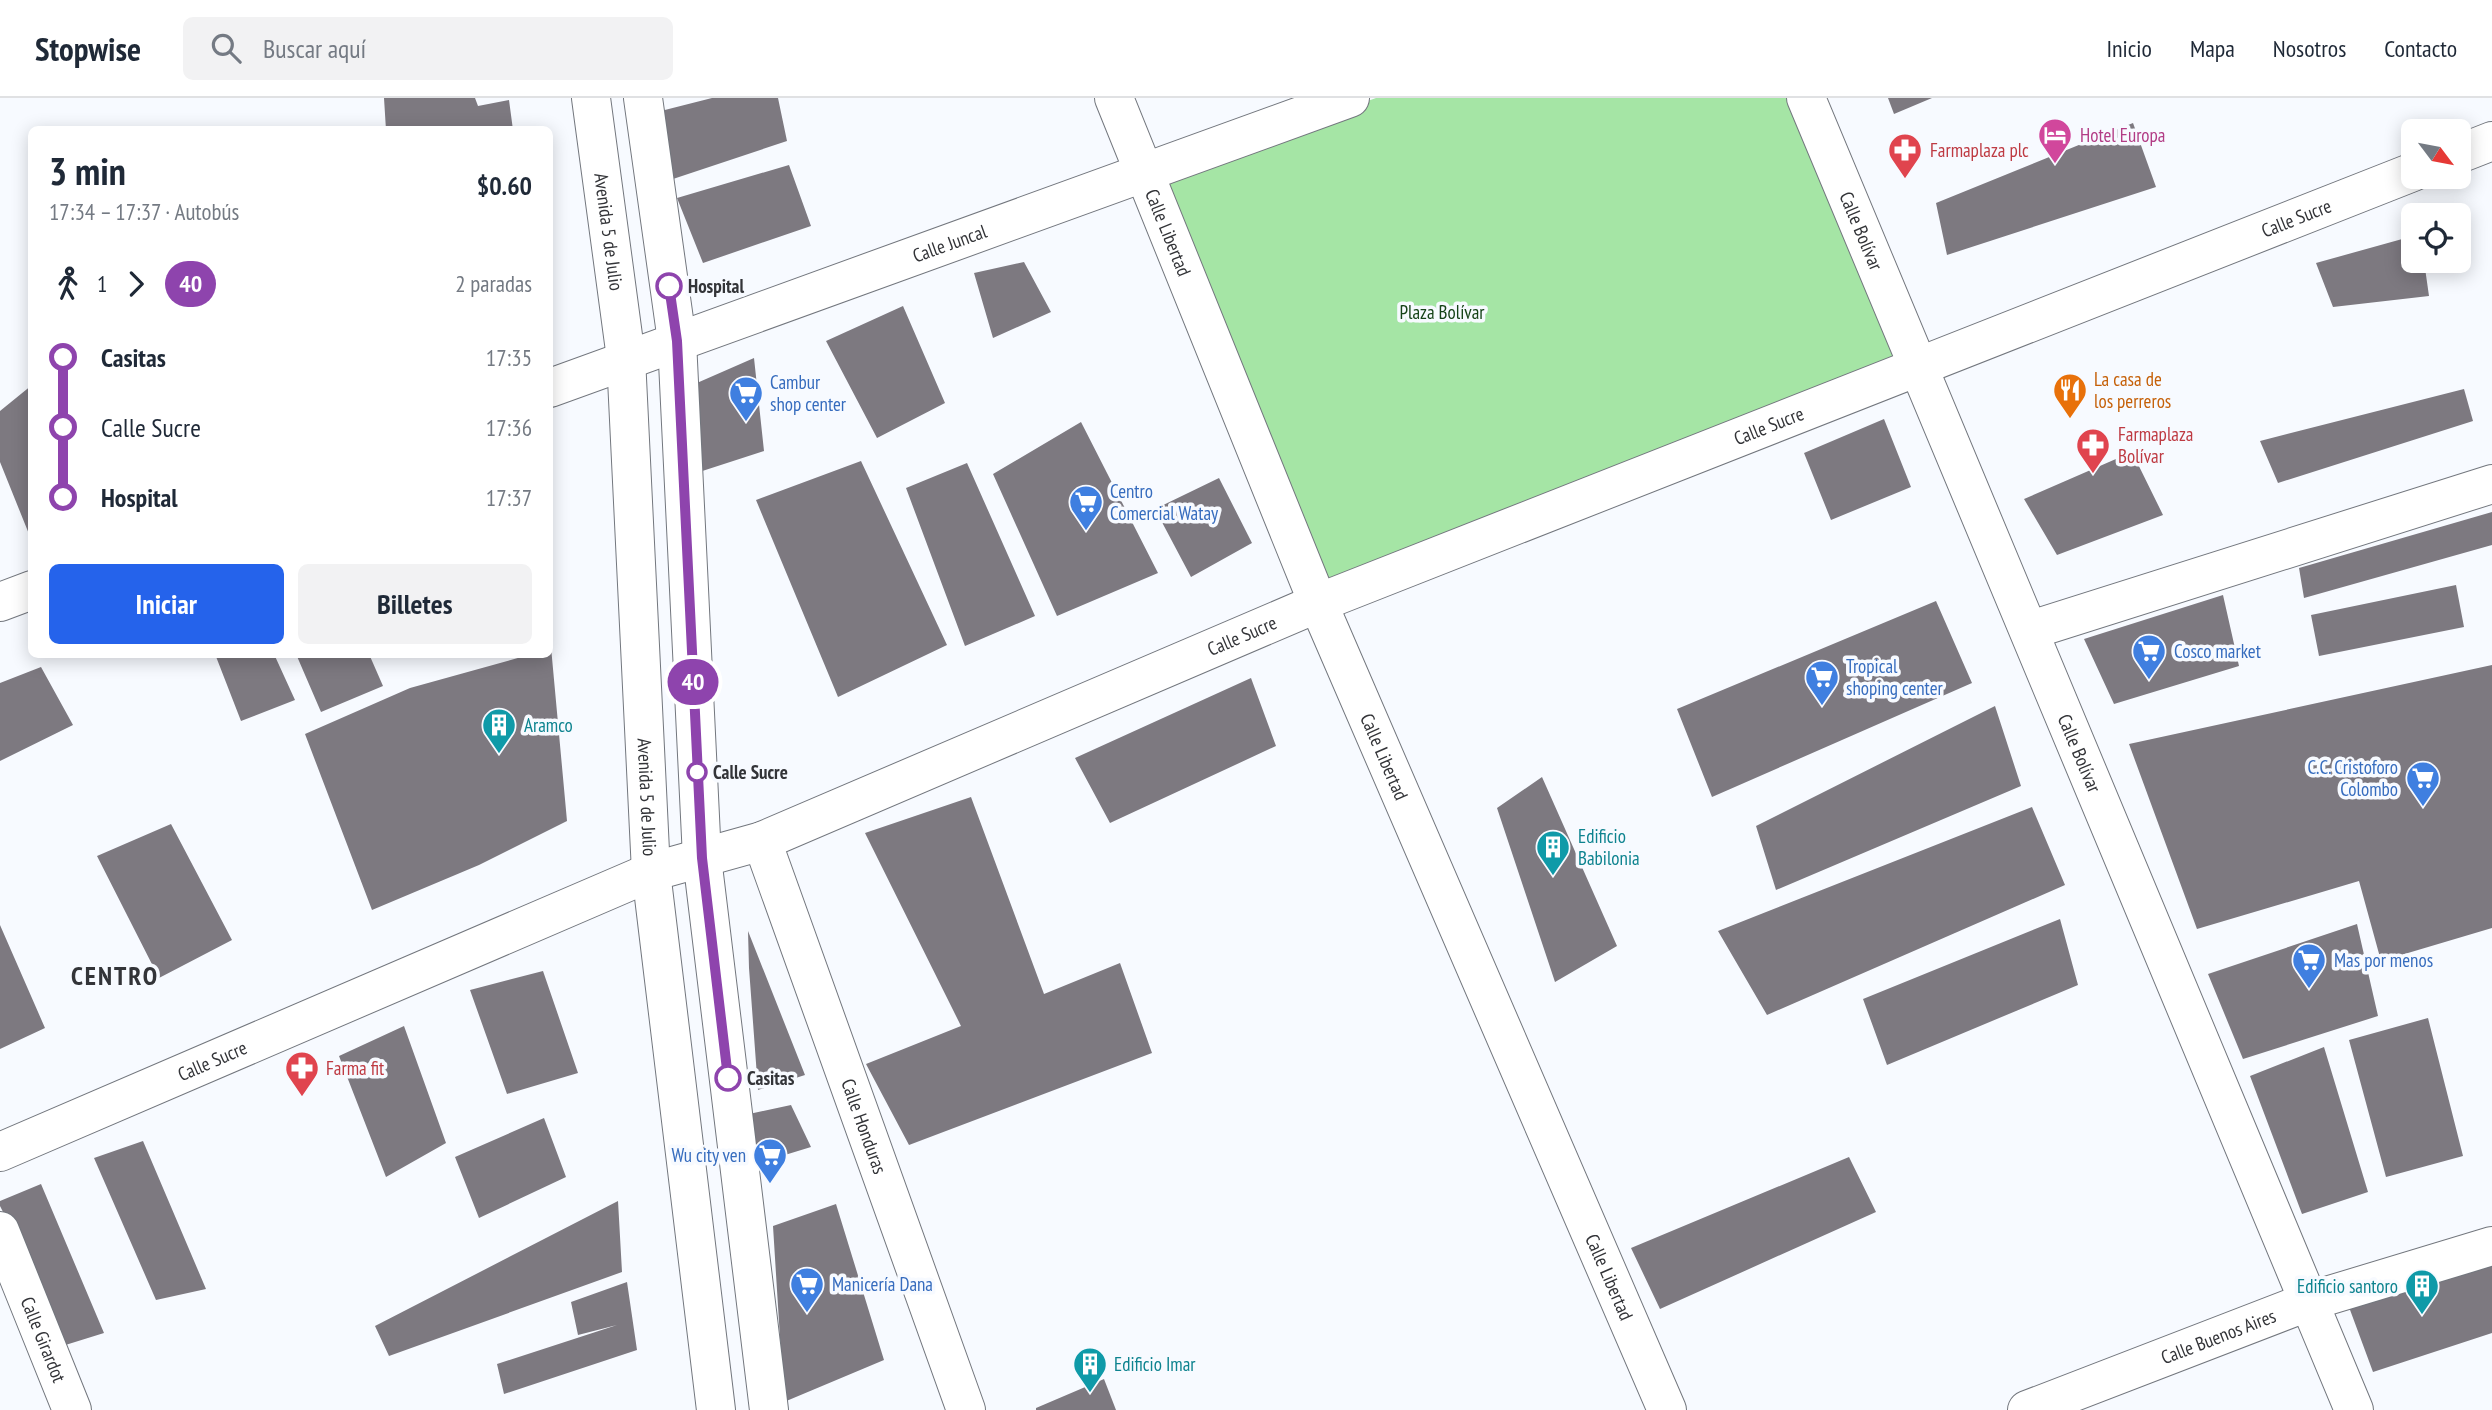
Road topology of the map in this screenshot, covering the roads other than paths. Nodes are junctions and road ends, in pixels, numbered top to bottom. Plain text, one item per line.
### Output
1 (591, 98) edge
2 (643, 98) edge
3 (1114, 98) edge
4 (1350, 98) edge
5 (1806, 98) edge
6 (2492, 141) edge
7 (2471, 149) edge
8 (1143, 174) junction
9 (2401, 177) edge
10 (677, 341) junction
11 (626, 358) junction
12 (1917, 366) junction
13 (553, 387) edge
14 (2492, 484) edge
15 (28, 592) edge
16 (0, 602) edge
17 (1318, 603) junction
18 (2031, 630) junction
19 (762, 841) junction
20 (702, 858) junction
21 (651, 872) junction
22 (0, 1152) edge
23 (0, 1231) edge
24 (2492, 1246) edge
25 (2310, 1301) junction
26 (72, 1410) edge
27 (716, 1410) edge
28 (769, 1410) edge
29 (966, 1410) edge
30 (1667, 1410) edge
31 (2027, 1410) edge
32 (2354, 1410) edge

1 - 11 street, Avenida 5 de Julio
2 - 10 street
3 - 8 street, Calle Libertad
4 - 8 street, Calle Juncal
5 - 12 street, Calle Bolívar
6 - 7 street
8 - 10 street, Calle Juncal
8 - 17 street, Calle Libertad
9 - 12 street, Calle Sucre
10 - 11 street, Calle Juncal
10 - 20 street
11 - 13 street, Calle Juncal
11 - 21 street, Avenida 5 de Julio
12 - 17 street, Calle Sucre
12 - 18 street, Calle Bolívar
14 - 18 street
15 - 16 street
17 - 19 street, Calle Sucre
17 - 30 street, Calle Libertad
18 - 25 street, Calle Bolívar
19 - 20 street, Calle Sucre
19 - 29 street, Calle Honduras
20 - 21 street, Calle Sucre
20 - 28 street
21 - 22 street, Calle Sucre
21 - 27 street, Avenida 5 de Julio
23 - 26 street, Calle Girardot
24 - 25 street, Calle Buenos Aires
25 - 31 street, Calle Buenos Aires
25 - 32 street, Calle Bolívar

